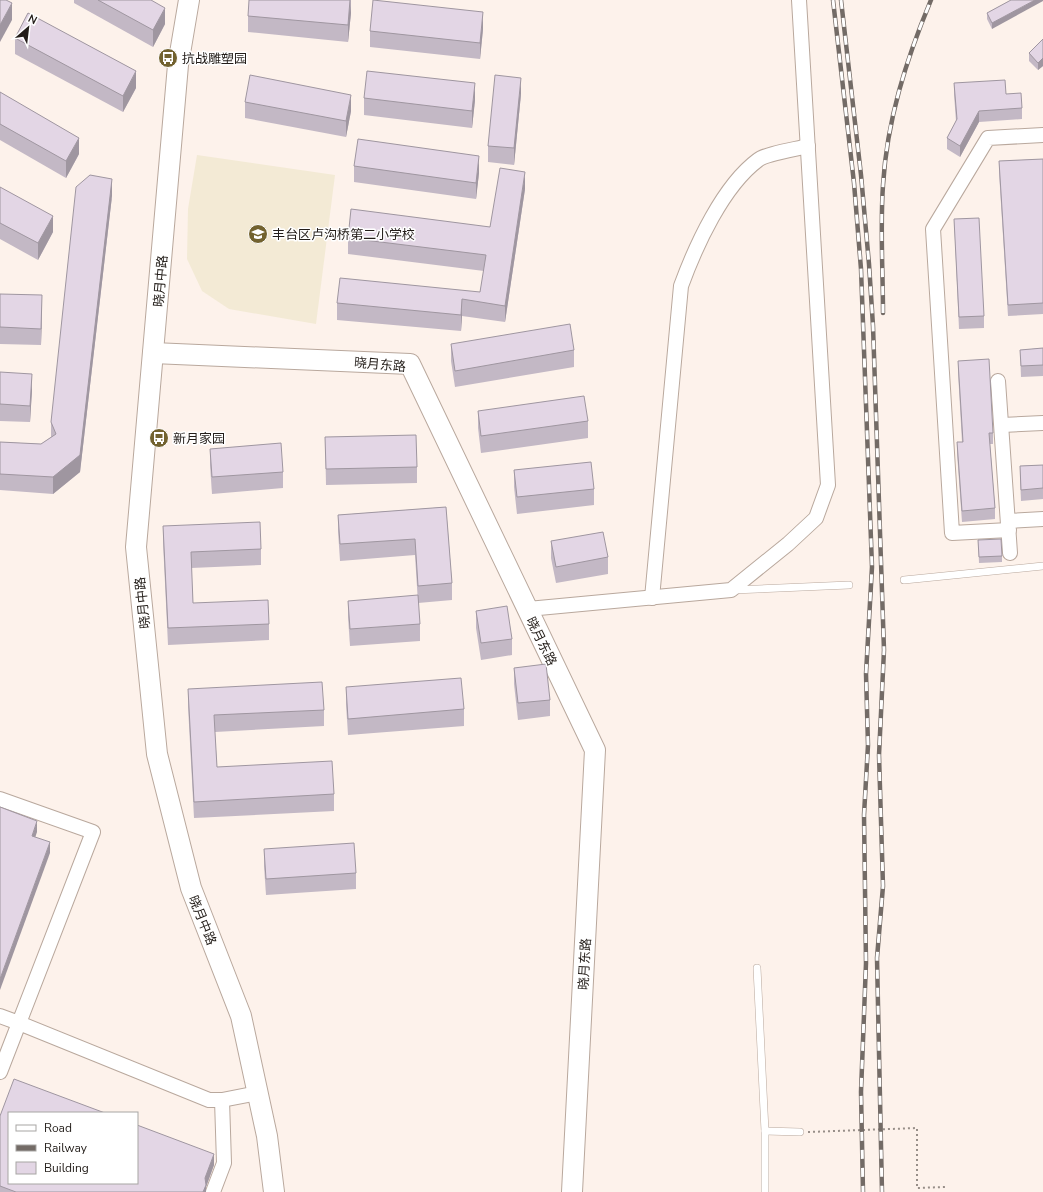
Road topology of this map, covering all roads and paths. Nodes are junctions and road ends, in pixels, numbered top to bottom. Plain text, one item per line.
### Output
1 (189, 0) edge
2 (799, 0) edge
3 (1043, 135) edge
4 (808, 146) junction
5 (153, 353) junction
6 (998, 381) dead end
7 (1043, 423) edge
8 (1002, 425) junction
9 (1043, 519) edge
10 (1009, 525) junction
11 (1010, 553) dead end
12 (1043, 566) edge
13 (904, 580) dead end
14 (849, 585) dead end
15 (731, 590) junction
16 (652, 598) junction
17 (528, 610) junction
18 (0, 799) edge
19 (757, 968) dead end
20 (0, 1016) edge
21 (19, 1023) junction
22 (0, 1072) edge
23 (258, 1093) junction
24 (222, 1100) junction
25 (764, 1131) junction
26 (800, 1132) joint
27 (945, 1187) dead end
28 (213, 1192) edge
29 (274, 1192) edge
30 (572, 1192) edge
31 (765, 1192) edge

1 - 5 street, 晓月中路
2 - 4 street
3 - 10 street
4 - 15 street
4 - 16 street
5 - 17 street, 晓月东路
5 - 23 street, 晓月中路
6 - 8 street
7 - 8 street
8 - 10 street
9 - 10 street
10 - 11 street
12 - 13 lane
14 - 15 lane
15 - 16 street
16 - 17 street
17 - 30 street, 晓月东路
18 - 21 street
19 - 25 lane
20 - 21 street
21 - 22 street
21 - 24 street
23 - 24 street
23 - 29 street, 晓月中路
24 - 28 street
25 - 26 lane
25 - 31 lane
26 - 27 path

